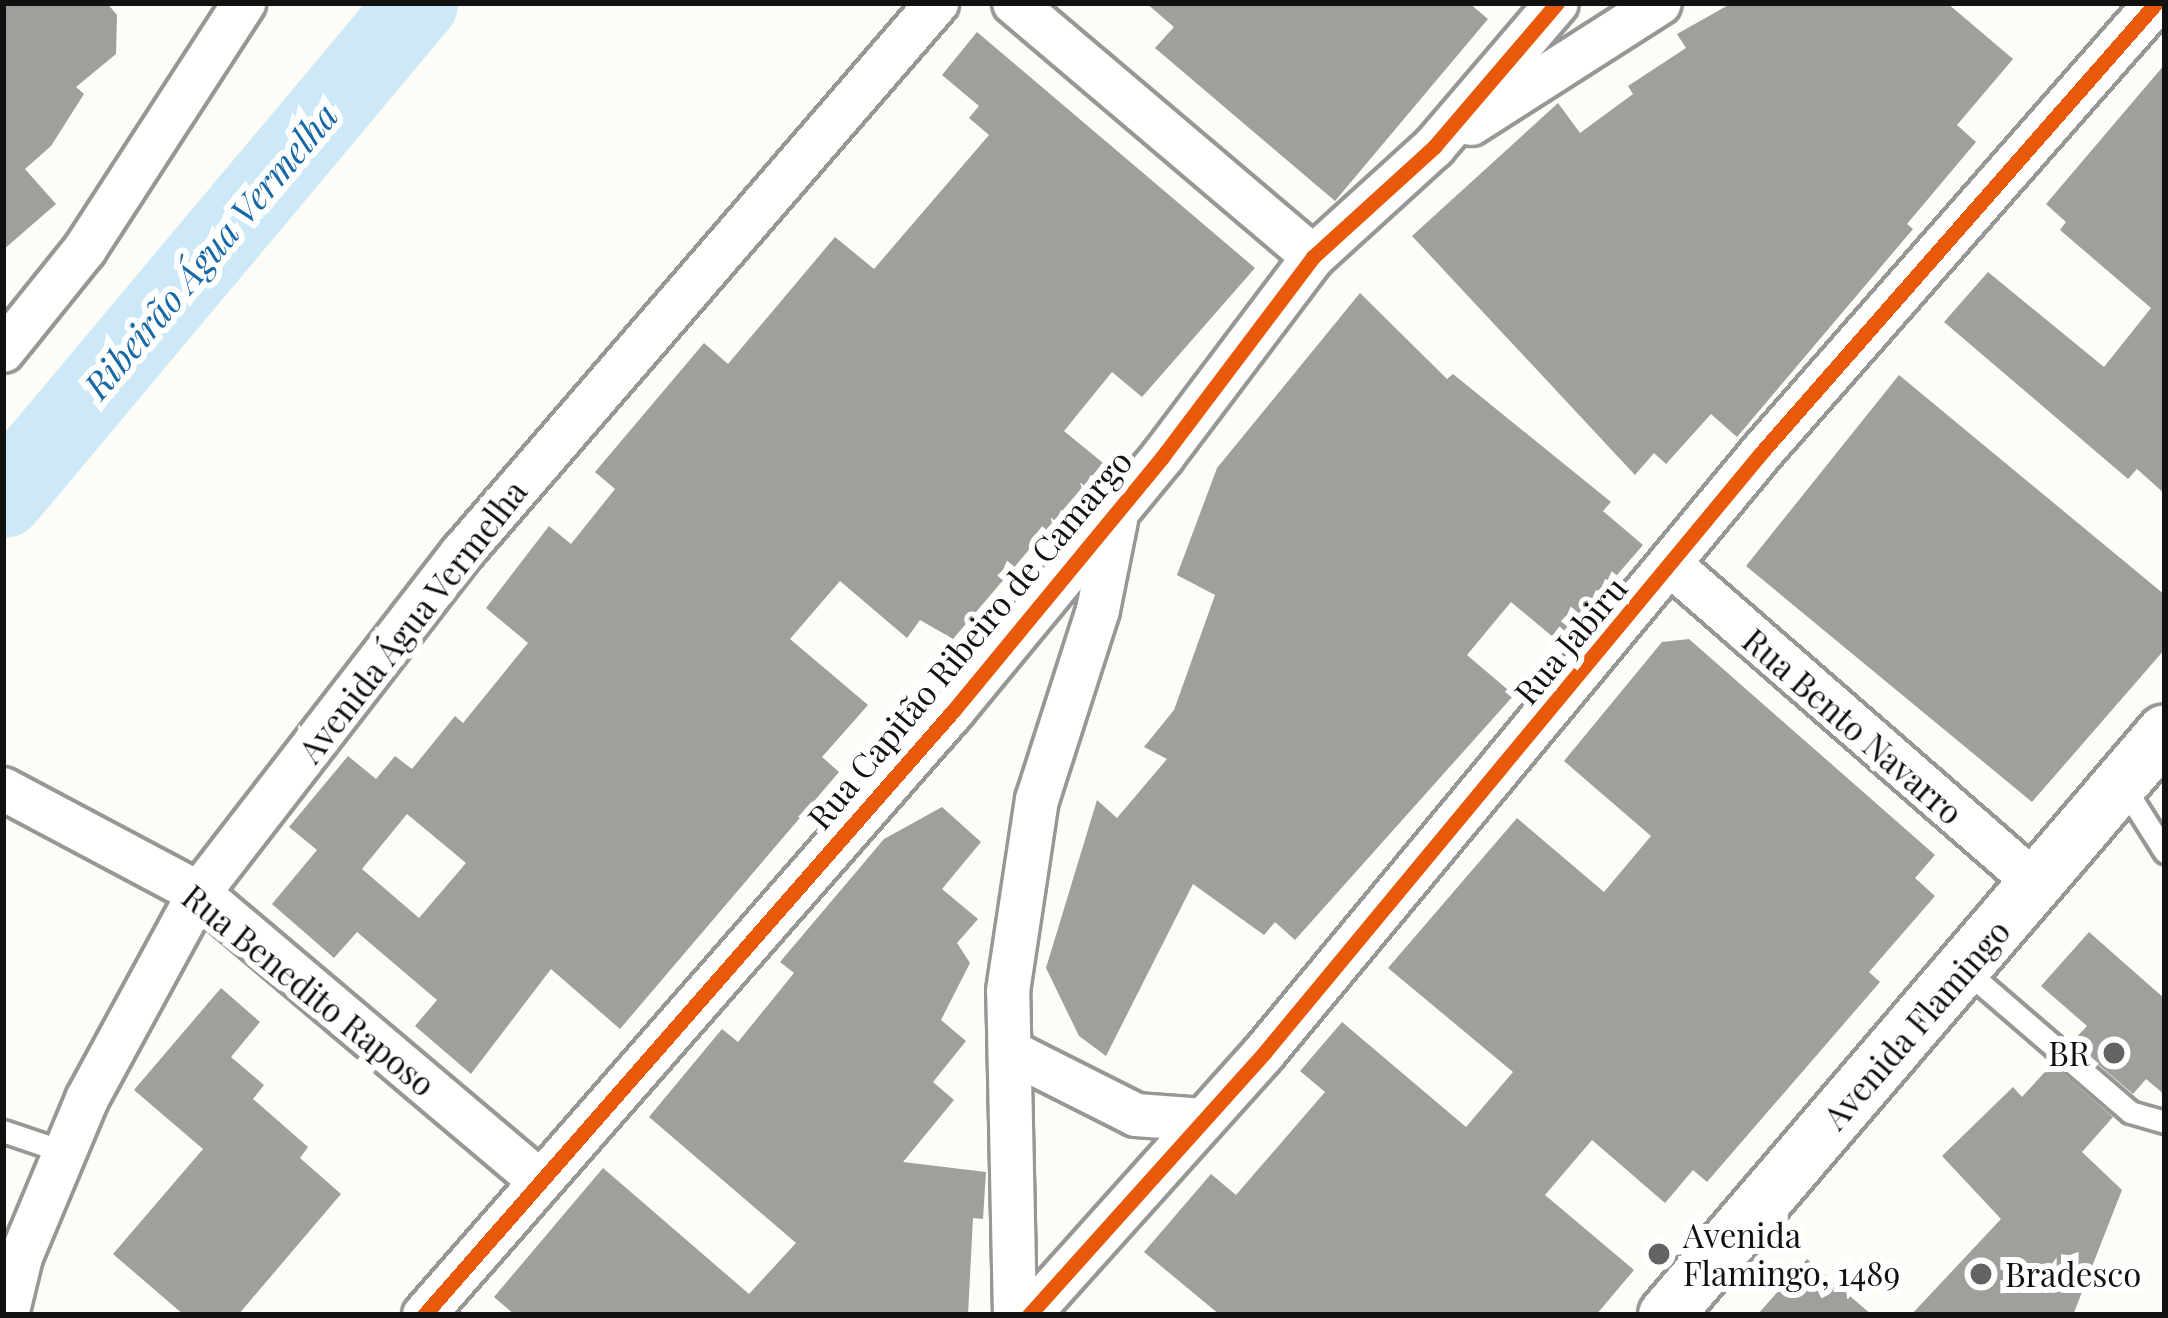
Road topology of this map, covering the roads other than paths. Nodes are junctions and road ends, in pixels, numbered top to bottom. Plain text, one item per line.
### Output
1 (196, 3) edge
2 (244, 3) edge
3 (938, 3) edge
4 (1014, 3) edge
5 (1557, 3) edge
6 (1660, 3) edge
7 (2156, 3) edge
8 (206, 51) junction
9 (1434, 147) junction
10 (1313, 257) junction
11 (3, 351) edge
12 (1118, 511) junction
13 (1671, 565) junction
14 (2165, 732) edge
15 (2122, 783) junction
16 (3, 789) edge
17 (2165, 852) edge
18 (2037, 884) junction
19 (199, 892) junction
20 (1963, 969) junction
21 (1012, 1052) junction
22 (1204, 1120) junction
23 (2165, 1122) edge
24 (3, 1130) edge
25 (65, 1152) junction
26 (537, 1179) junction
27 (7, 1315) edge
28 (424, 1315) edge
29 (1015, 1315) edge
30 (1029, 1315) edge
31 (1666, 1315) edge

1 - 8 street
2 - 8 street
3 - 19 street, Avenida Água Vermelha
4 - 10 street
5 - 9 street, Rua Capitão Ribeiro de Camargo
6 - 9 street
7 - 13 street, Rua Jabiru
8 - 11 street
9 - 10 street, Rua Capitão Ribeiro de Camargo
10 - 12 street, Rua Capitão Ribeiro de Camargo
12 - 21 street
12 - 26 street, Rua Capitão Ribeiro de Camargo
13 - 18 street, Rua Bento Navarro
13 - 22 street, Rua Jabiru
14 - 15 street, Avenida Flamingo
15 - 17 lane
15 - 18 street, Avenida Flamingo
16 - 19 street, Rua Benedito Raposo
18 - 20 street, Avenida Flamingo
19 - 25 street, Avenida Água Vermelha
19 - 26 street, Rua Benedito Raposo
20 - 23 lane
20 - 31 street, Avenida Flamingo
21 - 22 street
21 - 29 street
22 - 30 street, Rua Jabiru
24 - 25 lane
25 - 27 street, Avenida Água Vermelha
26 - 28 street, Rua Capitão Ribeiro de Camargo

